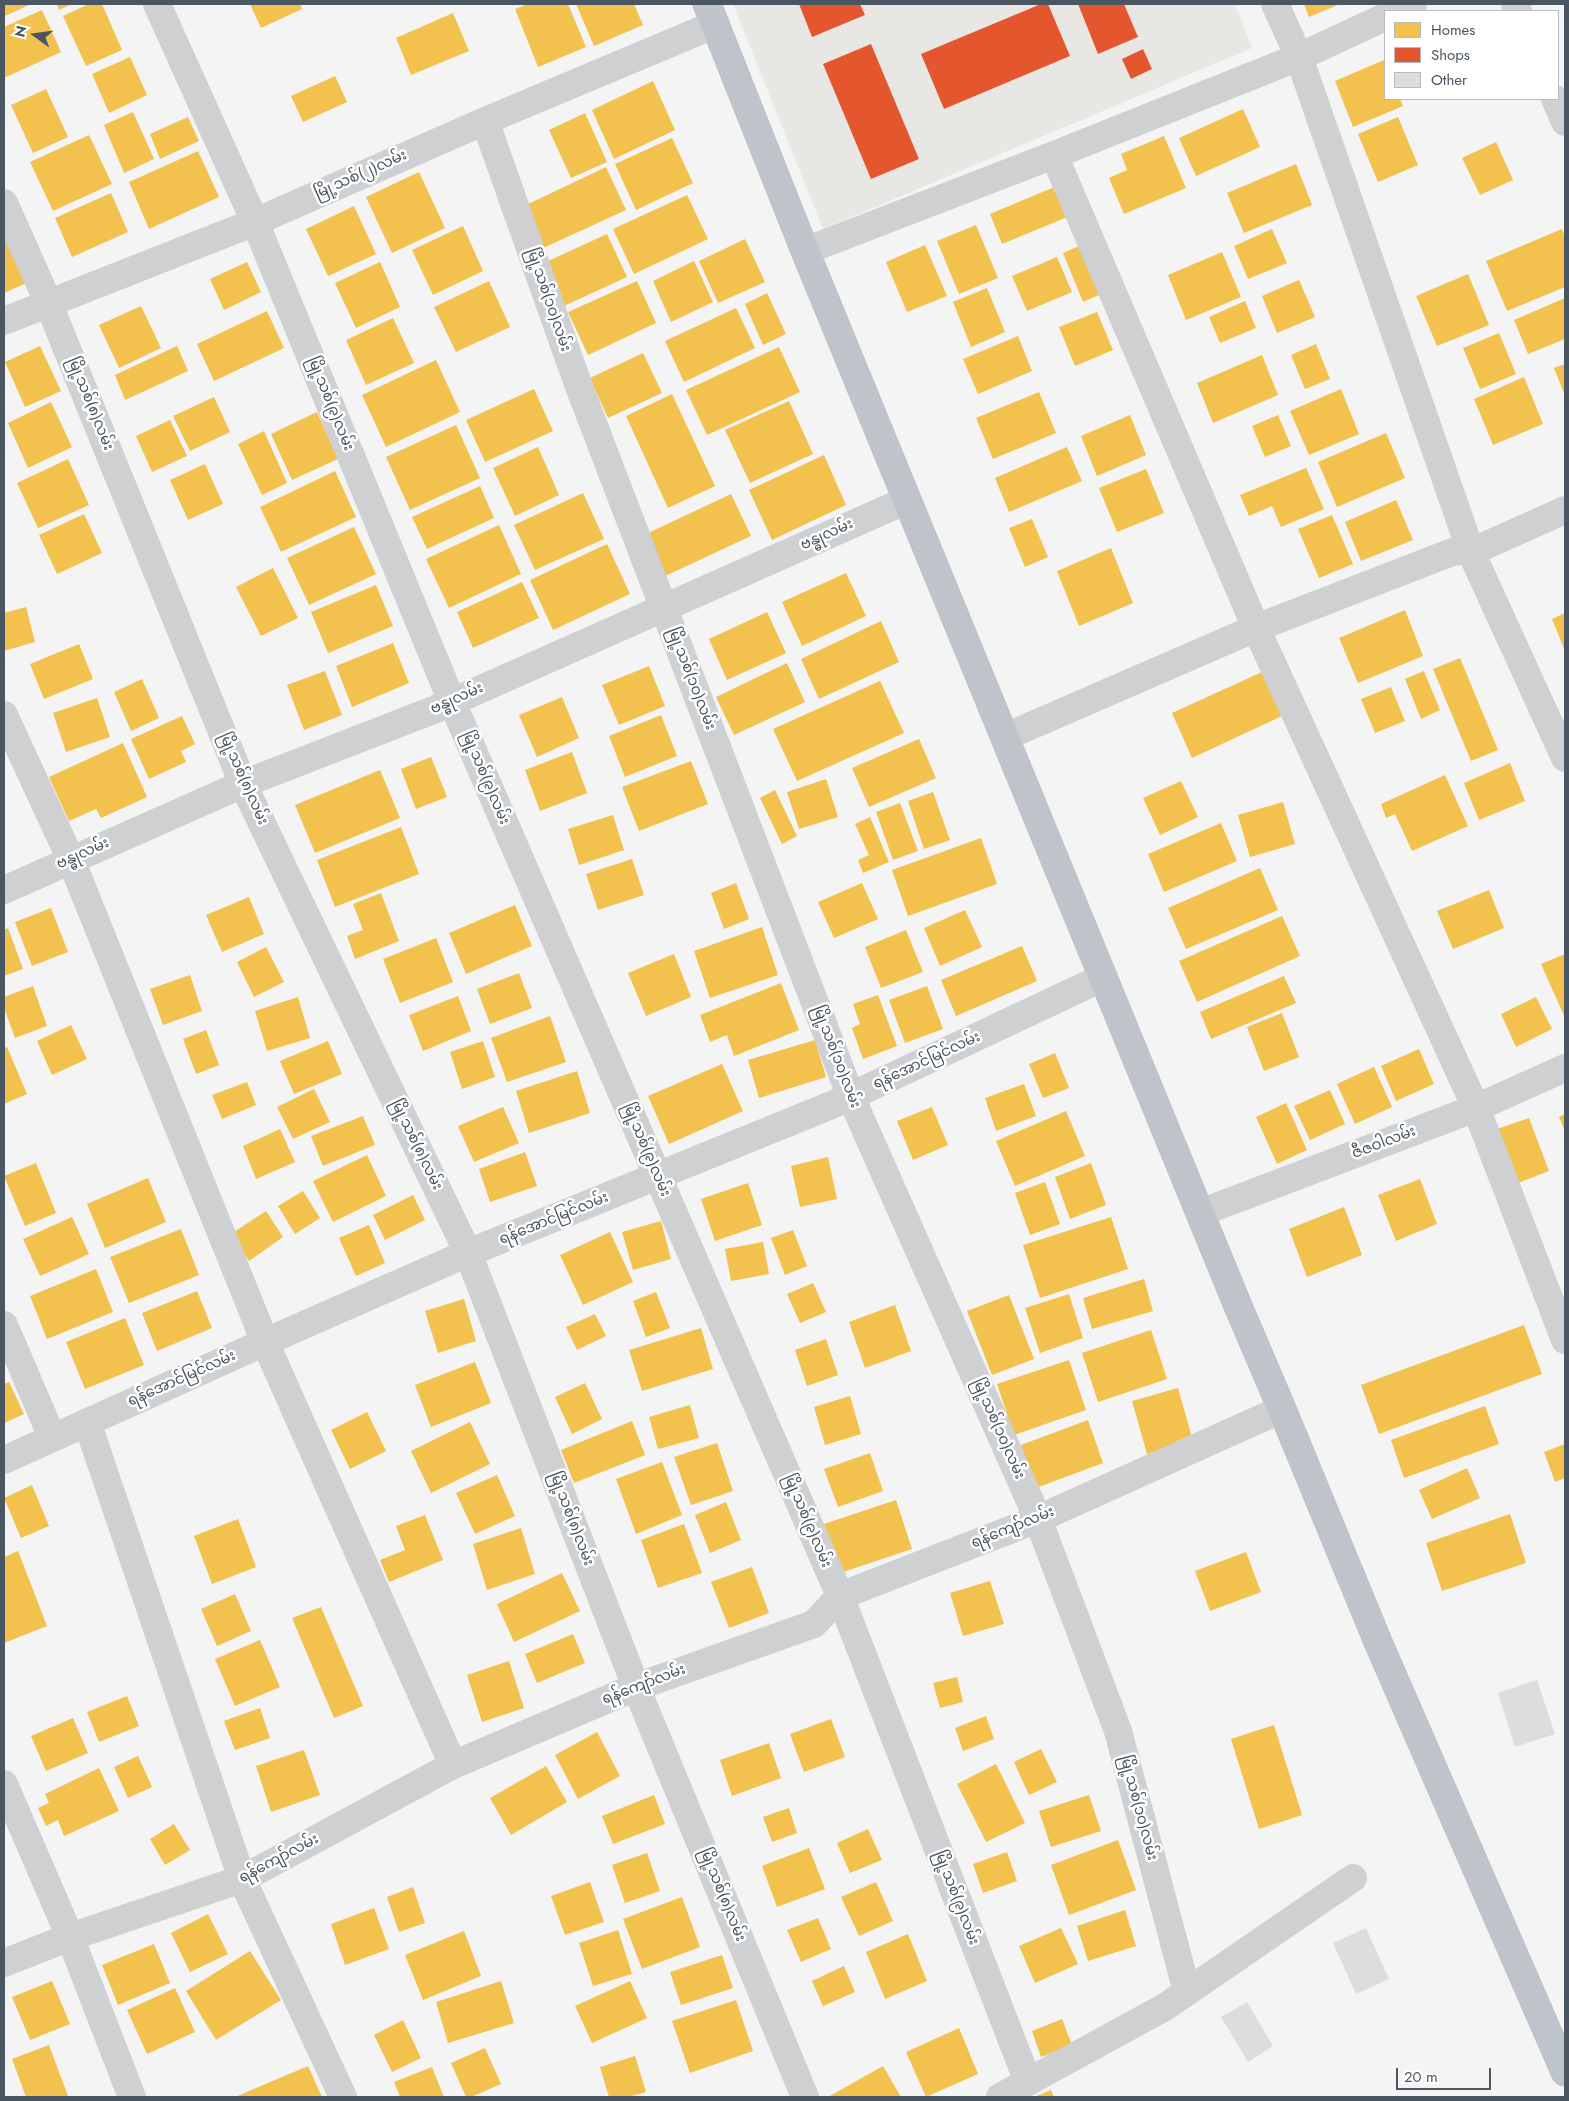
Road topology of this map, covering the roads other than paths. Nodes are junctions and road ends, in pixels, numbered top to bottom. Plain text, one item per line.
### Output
1 (157, 4) edge
2 (1275, 4) edge
3 (1413, 4) edge
4 (1399, 10) edge
5 (712, 14) edge
6 (1384, 16) edge
7 (1299, 57) junction
8 (1555, 100) edge
9 (485, 121) junction
10 (1565, 122) edge
11 (1054, 155) junction
12 (4, 203) edge
13 (255, 222) junction
14 (805, 251) junction
15 (48, 302) junction
16 (4, 321) edge
17 (907, 500) junction
18 (1565, 510) edge
19 (1472, 552) junction
20 (663, 607) junction
21 (1256, 628) junction
22 (452, 702) junction
23 (4, 715) edge
24 (1005, 737) junction
25 (1565, 758) edge
26 (243, 784) junction
27 (71, 860) junction
28 (4, 890) edge
29 (1104, 977) junction
30 (1565, 1068) edge
31 (851, 1097) junction
32 (1476, 1108) junction
33 (658, 1177) junction
34 (1200, 1213) junction
35 (468, 1253) junction
36 (4, 1325) edge
37 (1565, 1340) edge
38 (264, 1342) junction
39 (1282, 1409) junction
40 (87, 1422) junction
41 (52, 1437) junction
42 (4, 1460) edge
43 (1038, 1519) junction
44 (840, 1596) junction
45 (636, 1686) junction
46 (453, 1765) junction
47 (4, 1784) edge
48 (1353, 1878) dead end
49 (242, 1880) junction
50 (70, 1937) junction
51 (4, 1963) edge
52 (1187, 1992) junction
53 (1565, 2072) edge
54 (1028, 2082) junction
55 (132, 2097) edge
56 (343, 2097) edge
57 (806, 2097) edge
58 (1000, 2097) edge

1 - 13 street, မြို့သစ်(၉)လမ်း
2 - 7 street
3 - 4 street
5 - 9 street, မြို့သစ်(၂)လမ်း
5 - 14 highway
6 - 7 street
7 - 11 street
7 - 19 street
8 - 10 street
9 - 13 street, မြို့သစ်(၂)လမ်း
9 - 20 street, မြို့သစ်(၁၀)လမ်း
11 - 14 street
11 - 21 street
12 - 15 street, မြို့သစ်(၈)လမ်း
13 - 15 street, မြို့သစ်(၂)လမ်း
13 - 22 street, မြို့သစ်(၉)လမ်း
14 - 17 highway
15 - 16 street, မြို့သစ်(၂)လမ်း
15 - 26 street, မြို့သစ်(၈)လမ်း
17 - 20 street, ဗန္ဓုလမ်း
17 - 24 highway
18 - 19 street
19 - 21 street
19 - 25 street
20 - 22 street, ဗန္ဓုလမ်း
20 - 31 street, မြို့သစ်(၁၀)လမ်း
21 - 24 street
21 - 32 street
22 - 26 street, ဗန္ဓုလမ်း
22 - 33 street, မြို့သစ်(၉)လမ်း
23 - 27 street
24 - 29 highway
26 - 27 street, ဗန္ဓုလမ်း
26 - 35 street, မြို့သစ်(၈)လမ်း
27 - 28 street, ဗန္ဓုလမ်း
27 - 38 street
29 - 31 street, ရန်အောင်မြင်လမ်း
29 - 34 highway
30 - 32 street, ဇီဇဝါလမ်း
31 - 33 street, ရန်အောင်မြင်လမ်း
31 - 43 street, မြို့သစ်(၁၀)လမ်း
32 - 34 street, ဇီဇဝါလမ်း
32 - 37 street
33 - 35 street, ရန်အောင်မြင်လမ်း
33 - 44 street, မြို့သစ်(၉)လမ်း
34 - 39 highway
35 - 38 street, ရန်အောင်မြင်လမ်း
35 - 45 street, မြို့သစ်(၈)လမ်း
36 - 41 street
38 - 40 street, ရန်အောင်မြင်လမ်း
38 - 46 street
39 - 43 street, ရန်ကျော်လမ်း
39 - 53 highway
40 - 41 street, ရန်အောင်မြင်လမ်း
40 - 49 street
41 - 42 street, ရန်အောင်မြင်လမ်း
43 - 44 street, ရန်ကျော်လမ်း
43 - 52 street, မြို့သစ်(၁၀)လမ်း
44 - 45 street, ရန်ကျော်လမ်း
44 - 54 street, မြို့သစ်(၉)လမ်း
45 - 46 street, ရန်ကျော်လမ်း
45 - 57 street, မြို့သစ်(၈)လမ်း
46 - 49 street, ရန်ကျော်လမ်း
47 - 50 street
48 - 52 street
49 - 50 street, ရန်ကျော်လမ်း
49 - 56 street
50 - 51 street, ရန်ကျော်လမ်း
50 - 55 street
52 - 54 street
54 - 58 street

